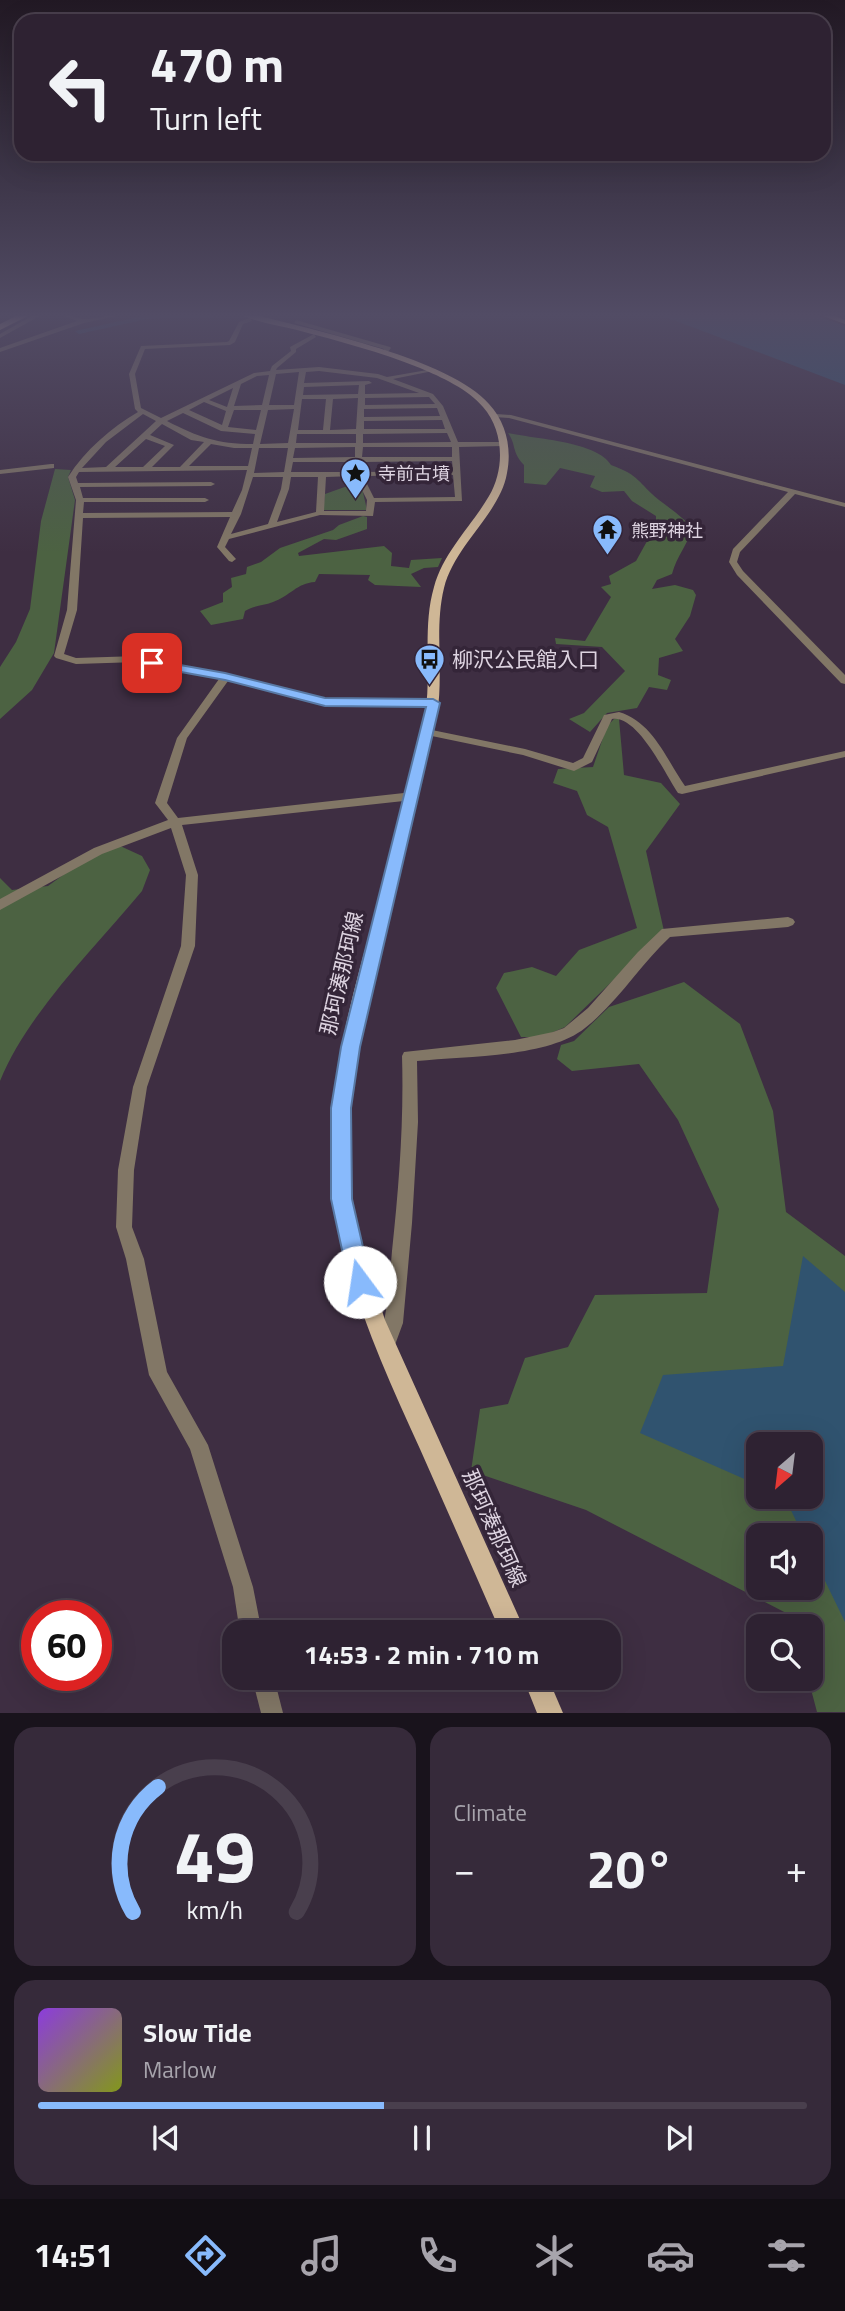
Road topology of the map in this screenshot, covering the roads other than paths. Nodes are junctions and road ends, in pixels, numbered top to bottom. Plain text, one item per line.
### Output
1 (135, 393) edge
2 (218, 393) edge
3 (235, 393) edge
4 (267, 393) edge
5 (299, 393) edge
6 (428, 393) edge
7 (469, 393) edge
8 (431, 394) junction
9 (362, 395) junction
10 (330, 396) junction
11 (299, 397) junction
12 (204, 400) junction
13 (440, 406) junction
14 (297, 407) junction
15 (362, 407) junction
16 (264, 408) junction
17 (183, 410) junction
18 (231, 410) junction
19 (142, 412) junction
20 (496, 416) junction
21 (444, 418) junction
22 (362, 419) junction
23 (161, 421) junction
24 (224, 429) junction
25 (449, 431) junction
26 (259, 432) junction
27 (294, 432) junction
28 (326, 432) junction
29 (360, 432) junction
30 (144, 436) junction
31 (208, 442) junction
32 (455, 444) junction
33 (503, 444) junction
34 (360, 445) junction
35 (256, 446) junction
36 (291, 446) junction
37 (457, 458) junction
38 (289, 460) junction
39 (359, 460) junction
40 (51, 466) dead end
41 (182, 469) junction
42 (215, 469) junction
43 (76, 470) junction
44 (108, 470) junction
45 (144, 470) junction
46 (0, 472) edge
47 (251, 472) junction
48 (438, 473) junction
49 (457, 473) junction
50 (358, 474) junction
51 (401, 474) junction
52 (286, 475) junction
53 (322, 475) junction
54 (211, 484) junction
55 (75, 485) junction
56 (794, 491) junction
57 (437, 499) junction
58 (80, 500) junction
59 (205, 500) junction
60 (371, 500) junction
61 (401, 500) junction
62 (845, 505) edge
63 (320, 513) junction
64 (199, 514) junction
65 (237, 514) junction
66 (79, 516) junction
67 (271, 526) junction
68 (228, 537) junction
69 (232, 559) dead end
70 (225, 677) junction
71 (845, 681) edge
72 (433, 703) junction
73 (426, 732) junction
74 (845, 754) edge
75 (412, 796) junction
76 (175, 822) junction
77 (0, 905) edge
78 (788, 922) dead end
79 (386, 1349) junction
80 (249, 1620) edge
81 (508, 1620) edge
82 (266, 1690) edge
83 (540, 1690) edge
84 (272, 1713) edge
85 (550, 1713) edge

1 - 19 street
2 - 12 street
3 - 18 street
4 - 16 street
5 - 11 street
6 - 8 street
7 - 20 main road
8 - 9 street
8 - 13 street
9 - 10 street
9 - 15 street
10 - 11 street
10 - 28 street
11 - 14 street
12 - 17 street
12 - 18 street
13 - 15 street
13 - 21 street
14 - 16 street
14 - 27 street
15 - 22 street
16 - 18 street
16 - 26 street
17 - 23 street
17 - 24 street
18 - 24 street
19 - 23 street
19 - 43 street
20 - 33 main road, 那珂湊那珂線
20 - 56 street
21 - 22 street
21 - 25 street
22 - 29 street
23 - 30 street
23 - 31 street
24 - 26 street
25 - 29 street
25 - 32 street
26 - 35 street
27 - 28 street
27 - 36 street
28 - 29 street
29 - 34 street
30 - 44 street
30 - 45 street
31 - 35 street
31 - 41 street
32 - 33 street
32 - 34 street
32 - 37 street
33 - 72 main road, 那珂湊那珂線
34 - 36 street
34 - 39 street
35 - 36 street
35 - 47 street
36 - 38 street
37 - 39 street
37 - 49 street
38 - 39 street
38 - 52 street
39 - 50 street
40 - 46 street
41 - 42 street
41 - 45 street
42 - 47 street
42 - 54 street
43 - 44 street
43 - 55 street
44 - 45 street
47 - 52 street
47 - 65 street
48 - 49 street
48 - 51 street
48 - 57 street
49 - 57 street
50 - 51 street
50 - 53 street
50 - 60 street
51 - 61 street
52 - 53 street
52 - 67 street
53 - 63 street
54 - 55 street
54 - 59 street
55 - 58 street
56 - 62 street
56 - 71 street
57 - 61 street
58 - 59 street
58 - 66 street
59 - 64 street
60 - 61 street
60 - 63 street
63 - 67 street
64 - 65 street
64 - 66 street
65 - 68 street
66 - 70 street
67 - 68 street
68 - 69 street
70 - 72 street
70 - 76 street
72 - 73 main road, 那珂湊那珂線
73 - 74 street
73 - 75 main road, 那珂湊那珂線
75 - 76 street
75 - 79 main road, 那珂湊那珂線
76 - 77 street
76 - 80 street
78 - 79 street
79 - 81 main road, 那珂湊那珂線
82 - 84 street
83 - 85 main road

